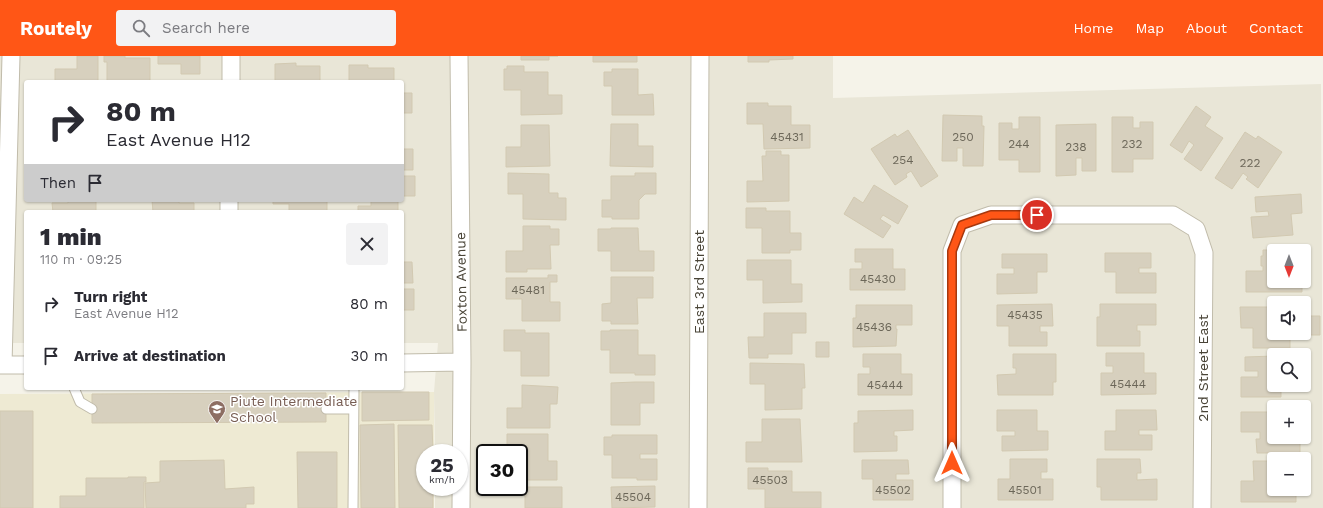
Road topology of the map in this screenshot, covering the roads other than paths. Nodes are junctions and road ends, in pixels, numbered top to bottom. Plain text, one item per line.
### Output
1 (11, 56) edge
2 (231, 56) edge
3 (459, 56) edge
4 (700, 56) edge
5 (231, 80) edge
6 (462, 362) junction
7 (404, 363) edge
8 (2, 365) edge
9 (24, 365) edge
10 (75, 390) edge
11 (354, 390) edge
12 (92, 409) dead end
13 (326, 409) dead end
14 (353, 409) junction
15 (353, 508) edge
16 (461, 508) edge
17 (698, 508) edge
18 (952, 508) edge
19 (1202, 508) edge

1 - 8 street
2 - 5 street
3 - 6 street, Foxton Avenue
4 - 17 street, East 3rd Street
6 - 7 street
6 - 16 street, Foxton Avenue
8 - 9 street
10 - 12 lane
11 - 14 lane
13 - 14 lane
14 - 15 lane
18 - 19 street, 2nd Street East

